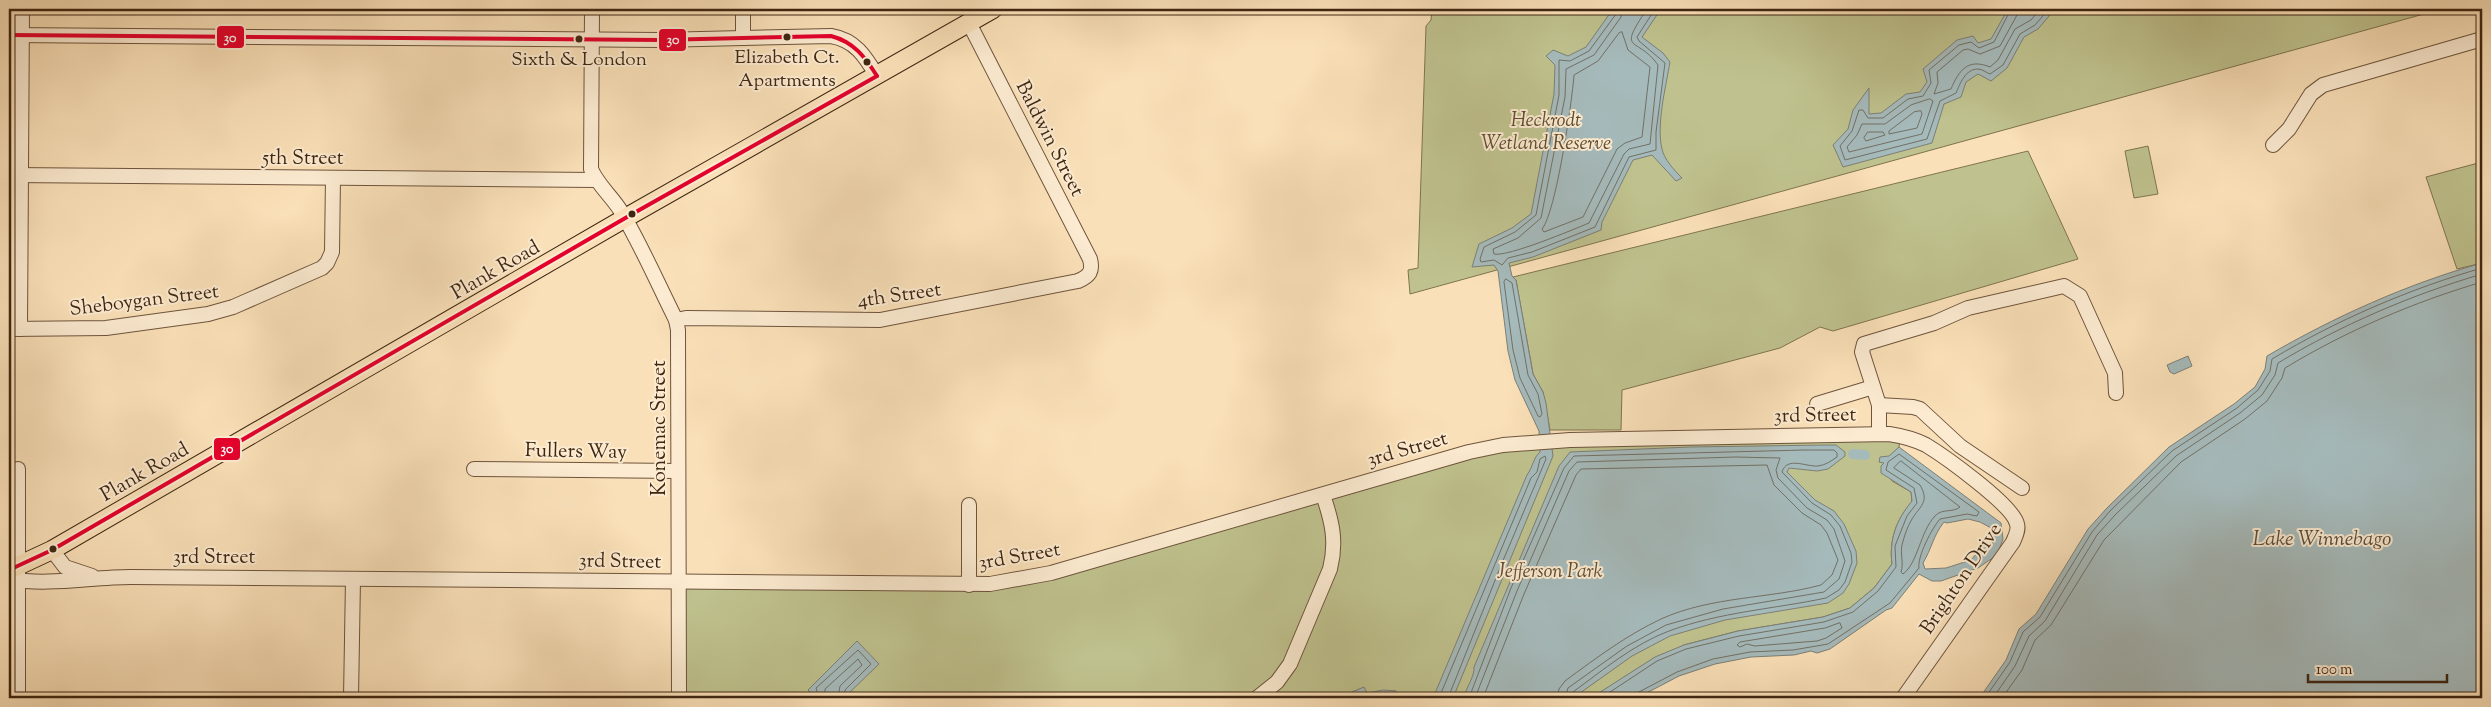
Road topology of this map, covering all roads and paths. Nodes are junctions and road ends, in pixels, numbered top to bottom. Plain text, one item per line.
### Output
1 (22, 9) edge
2 (592, 9) edge
3 (743, 9) edge
4 (994, 9) edge
5 (969, 23) junction
6 (15, 35) edge
7 (742, 38) junction
8 (2482, 39) edge
9 (592, 40) junction
10 (877, 76) junction
11 (2273, 144) dead end
12 (15, 175) edge
13 (333, 178) junction
14 (596, 180) junction
15 (625, 218) junction
16 (1091, 272) joint
17 (676, 320) junction
18 (14, 329) edge
19 (1874, 387) junction
20 (2116, 393) dead end
21 (1817, 404) dead end
22 (1879, 405) junction
23 (1879, 434) junction
24 (1906, 437) joint
25 (18, 469) dead end
26 (474, 469) dead end
27 (678, 471) junction
28 (2022, 488) dead end
29 (1323, 495) junction
30 (968, 505) dead end
31 (52, 550) junction
32 (13, 574) edge
33 (93, 577) junction
34 (352, 578) junction
35 (678, 582) junction
36 (969, 585) junction
37 (18, 698) edge
38 (352, 698) edge
39 (679, 698) edge
40 (1257, 698) edge
41 (1903, 698) edge

1 - 6 street
2 - 9 street
3 - 7 street
4 - 5 main road, Plank Road
5 - 10 main road, Plank Road
5 - 16 street, Baldwin Street
6 - 9 street
6 - 12 street
7 - 9 street
7 - 10 street
8 - 11 street
9 - 14 street
10 - 15 main road, Plank Road
12 - 13 street, 5th Street
12 - 18 street
13 - 14 street, 5th Street
13 - 18 street, Sheboygan Street
14 - 15 street, Konemac Street
15 - 17 street, Konemac Street
15 - 31 main road, Plank Road
16 - 17 street, 4th Street
17 - 27 street, Konemac Street
19 - 20 street
19 - 21 street
19 - 22 street
22 - 23 street
22 - 28 street
23 - 24 street, 3rd Street
23 - 29 street, 3rd Street
24 - 41 street, Brighton Drive
25 - 32 street
26 - 27 street, Fullers Way
27 - 35 street, Konemac Street
29 - 36 street, 3rd Street
29 - 40 street
30 - 36 street
31 - 32 main road, Plank Road
31 - 33 street, 3rd Street
32 - 33 street, 3rd Street
32 - 37 street
33 - 34 street, 3rd Street
34 - 35 street, 3rd Street
34 - 38 street
35 - 36 street, 3rd Street
35 - 39 street, Konemac Street

